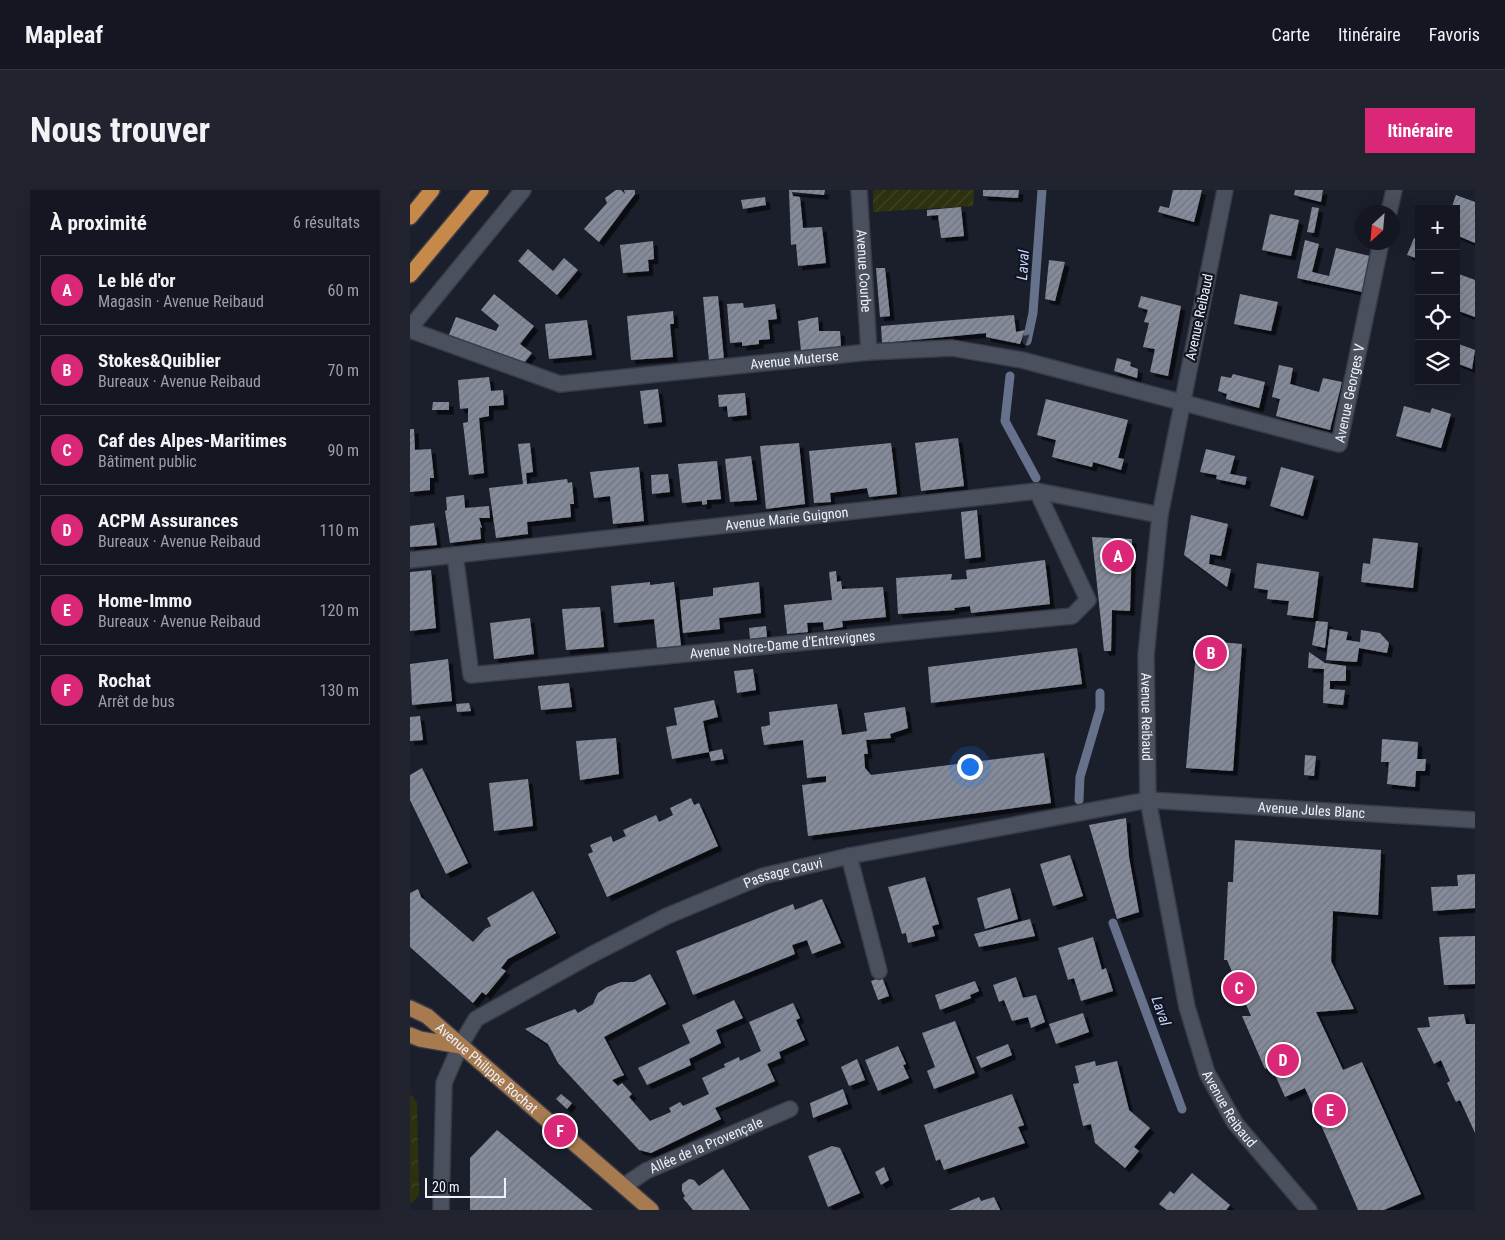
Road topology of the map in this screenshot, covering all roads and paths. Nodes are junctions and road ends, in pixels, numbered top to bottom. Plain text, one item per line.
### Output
1 (432, 190) edge
2 (481, 190) edge
3 (524, 190) edge
4 (859, 190) edge
5 (1225, 190) edge
6 (1394, 190) edge
7 (1390, 205) edge
8 (410, 217) edge
9 (1380, 250) edge
10 (410, 275) edge
11 (410, 329) edge
12 (869, 352) junction
13 (1181, 404) junction
14 (1036, 491) junction
15 (1160, 515) junction
16 (455, 555) junction
17 (410, 560) edge
18 (1148, 800) junction
19 (1475, 820) edge
20 (849, 856) junction
21 (880, 971) dead end
22 (410, 1008) edge
23 (410, 1035) edge
24 (460, 1046) junction
25 (790, 1109) dead end
26 (624, 1186) junction
27 (441, 1210) edge
28 (651, 1210) edge
29 (1309, 1210) edge

1 - 8 highway
2 - 10 highway
3 - 11 street
4 - 12 street, Avenue Courbe
5 - 13 street, Avenue Reibaud
6 - 7 street
9 - 13 street, Avenue Georges V
11 - 12 street, Avenue Muterse
12 - 13 street, Avenue Muterse
13 - 15 street, Avenue Reibaud
14 - 15 street, Avenue Marie Guignon
14 - 16 street, Avenue Marie Guignon
14 - 16 street, Avenue Notre-Dame d'Entrevignes
15 - 18 street, Avenue Reibaud
16 - 17 street, Avenue Marie Guignon
18 - 19 street, Avenue Jules Blanc
18 - 20 street, Passage Cauvi
18 - 29 street, Avenue Reibaud
20 - 21 street
20 - 24 street, Passage Cauvi
22 - 24 main road, Avenue Philippe Rochat
23 - 24 main road
24 - 26 main road, Avenue Philippe Rochat
24 - 27 street, Passage Cauvi
25 - 26 street, Allée de la Provençale
26 - 28 main road, Avenue Philippe Rochat

